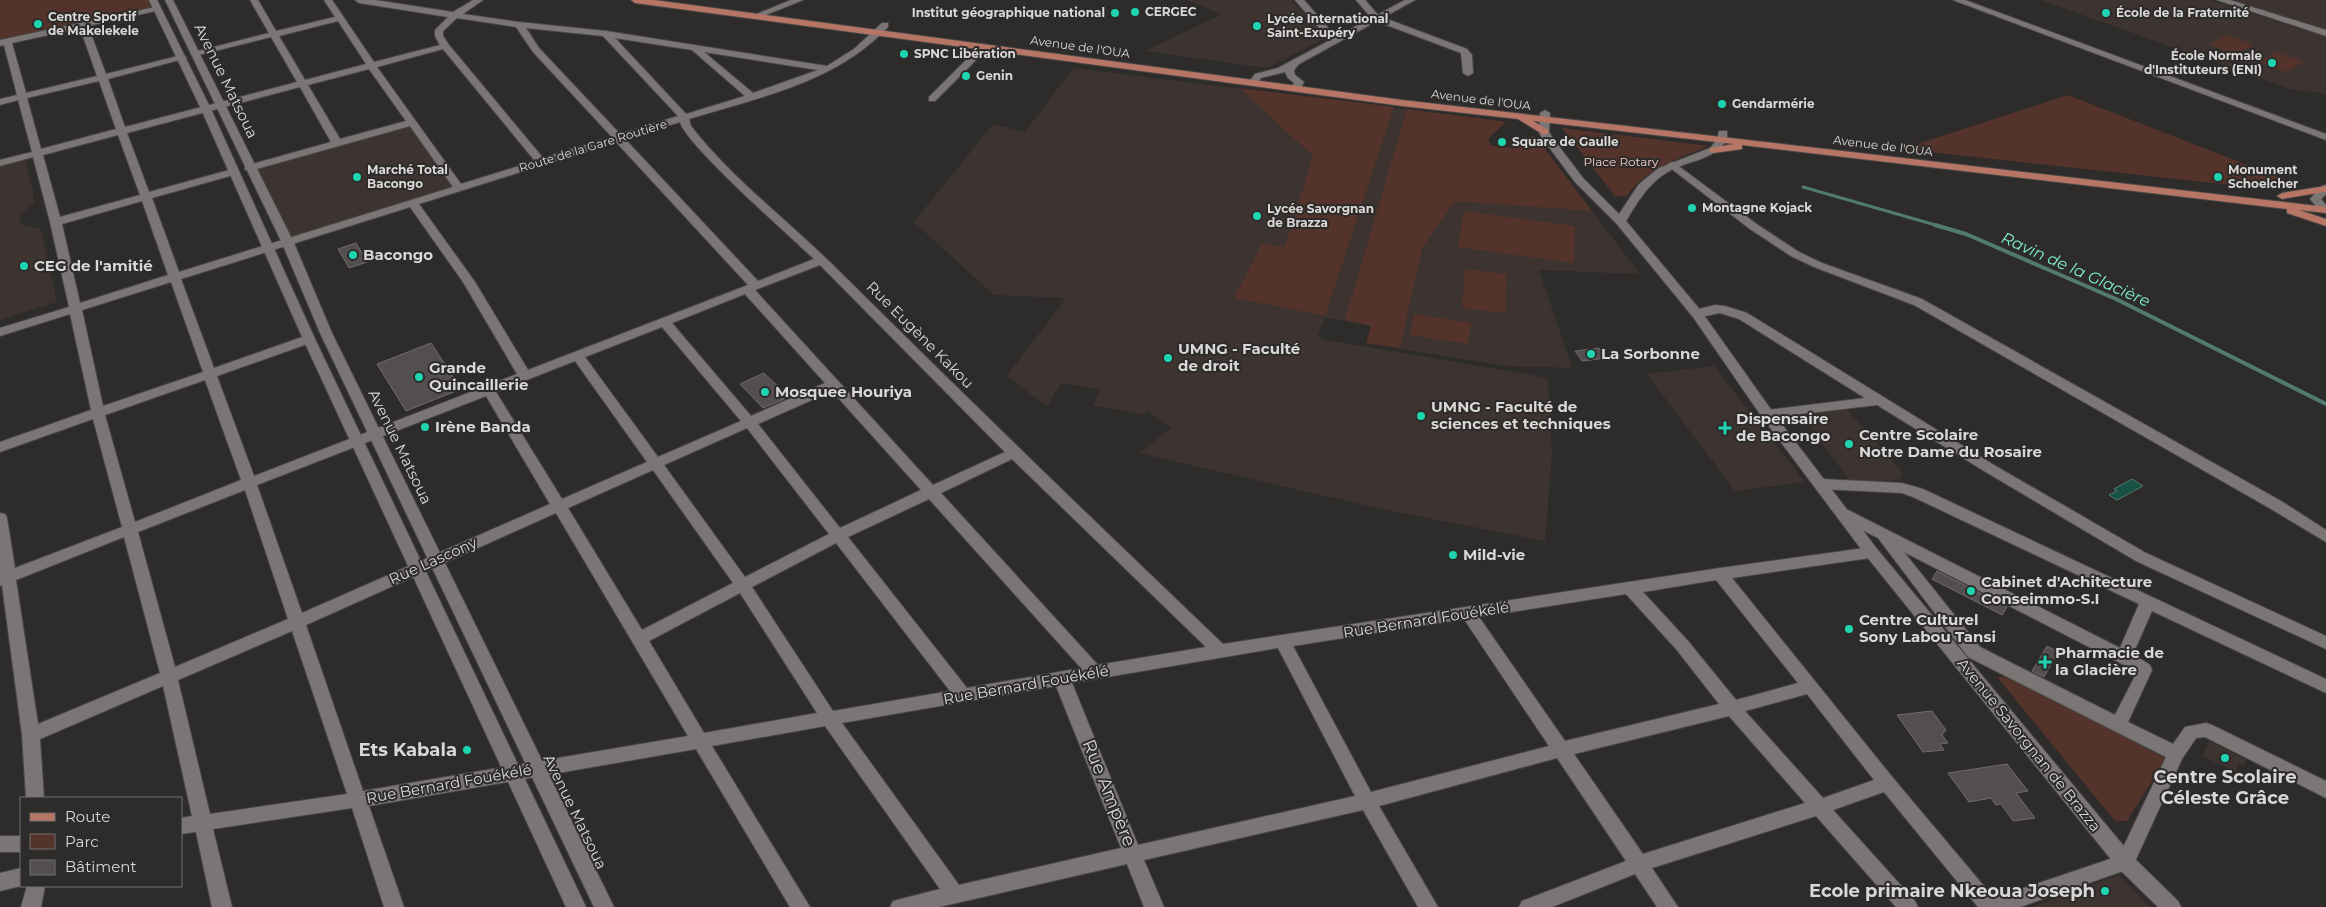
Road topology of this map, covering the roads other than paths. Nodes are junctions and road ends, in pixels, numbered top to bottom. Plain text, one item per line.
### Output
1 (254, 0) edge
2 (328, 0) edge
3 (359, 0) edge
4 (479, 0) edge
5 (635, 0) edge
6 (695, 0) edge
7 (799, 0) edge
8 (1299, 0) edge
9 (1360, 0) edge
10 (1411, 0) edge
11 (1957, 0) edge
12 (2221, 0) edge
13 (160, 2) edge
14 (772, 10) junction
15 (456, 14) junction
16 (758, 16) junction
17 (341, 18) junction
18 (1376, 18) junction
19 (83, 24) junction
20 (519, 25) junction
21 (882, 29) junction
22 (2326, 33) edge
23 (273, 34) junction
24 (606, 34) junction
25 (1334, 40) junction
26 (3, 42) edge
27 (445, 46) junction
28 (984, 47) junction
29 (695, 49) junction
30 (189, 55) junction
31 (1297, 61) junction
32 (371, 65) junction
33 (828, 69) junction
34 (1468, 73) dead end
35 (102, 77) junction
36 (1255, 80) junction
37 (302, 84) junction
38 (1297, 86) junction
39 (21, 96) junction
40 (752, 97) junction
41 (932, 99) dead end
42 (0, 102) edge
43 (220, 106) junction
44 (206, 109) junction
45 (1545, 116) junction
46 (1521, 117) junction
47 (684, 118) junction
48 (412, 122) junction
49 (122, 131) junction
50 (1544, 132) junction
51 (1722, 136) junction
52 (2326, 137) edge
53 (619, 138) junction
54 (337, 143) junction
55 (239, 145) junction
56 (1766, 145) junction
57 (224, 149) junction
58 (1714, 150) junction
59 (37, 154) junction
60 (541, 162) junction
61 (0, 163) edge
62 (1674, 165) junction
63 (249, 168) junction
64 (234, 172) junction
65 (459, 188) junction
66 (2325, 188) edge
67 (2282, 196) junction
68 (146, 197) junction
69 (2265, 202) junction
70 (413, 203) junction
71 (2324, 206) edge
72 (1620, 221) junction
73 (56, 222) junction
74 (2326, 223) edge
75 (288, 243) junction
76 (269, 248) junction
77 (822, 260) junction
78 (175, 277) junction
79 (752, 288) junction
80 (75, 309) junction
81 (1697, 314) junction
82 (664, 321) junction
83 (0, 332) edge
84 (308, 339) junction
85 (577, 354) junction
86 (208, 373) junction
87 (525, 376) junction
88 (833, 385) junction
89 (489, 390) junction
90 (1880, 400) junction
91 (98, 412) junction
92 (1767, 414) junction
93 (750, 422) junction
94 (376, 435) junction
95 (357, 442) junction
96 (0, 446) edge
97 (1014, 453) junction
98 (657, 463) junction
99 (248, 484) junction
100 (1820, 484) junction
101 (931, 492) junction
102 (558, 506) junction
103 (1844, 514) junction
104 (0, 518) edge
105 (128, 528) junction
106 (1882, 534) junction
107 (839, 535) junction
108 (2326, 537) edge
109 (1872, 553) junction
110 (437, 560) junction
111 (418, 568) junction
112 (1720, 574) junction
113 (4, 578) edge
114 (743, 585) junction
115 (1630, 588) junction
116 (2148, 602) junction
117 (1468, 613) junction
118 (297, 622) junction
119 (639, 639) junction
120 (1283, 642) junction
121 (2326, 643) edge
122 (1220, 651) junction
123 (2124, 656) junction
124 (1096, 674) junction
125 (169, 676) junction
126 (1062, 680) junction
127 (1809, 686) junction
128 (2326, 686) edge
129 (964, 696) junction
130 (1732, 708) junction
131 (829, 718) junction
132 (2119, 724) junction
133 (31, 735) junction
134 (702, 741) junction
135 (1560, 750) junction
136 (2176, 754) junction
137 (535, 769) junction
138 (514, 772) junction
139 (1887, 783) junction
140 (2326, 790) edge
141 (35, 797) edge
142 (356, 800) junction
143 (1367, 801) junction
144 (1819, 807) junction
145 (204, 823) junction
146 (182, 826) edge
147 (0, 844) edge
148 (20, 844) edge
149 (1134, 854) junction
150 (2125, 862) junction
151 (1639, 864) junction
152 (20, 877) edge
153 (0, 882) edge
154 (36, 887) edge
155 (954, 894) junction
156 (31, 907) edge
157 (222, 907) edge
158 (394, 907) edge
159 (576, 907) edge
160 (604, 907) edge
161 (800, 907) edge
162 (900, 907) edge
163 (1154, 907) edge
164 (1428, 907) edge
165 (1529, 907) edge
166 (1668, 907) edge
167 (1908, 907) edge
168 (1992, 907) edge
169 (2171, 907) edge

1 - 23 street
2 - 17 street
3 - 15 street
4 - 15 street
5 - 16 main road, Avenue de l'OUA
6 - 14 main road, Avenue de l'OUA
7 - 14 street
8 - 25 street
9 - 18 street
10 - 18 street
11 - 52 street
12 - 22 street
13 - 19 street
13 - 30 street, Avenue Matsoua
14 - 16 street
14 - 21 main road, Avenue de l'OUA
15 - 20 street
15 - 27 street
16 - 21 main road, Avenue de l'OUA
17 - 23 street
17 - 32 street
18 - 25 street
18 - 34 street
19 - 26 street
19 - 35 street
20 - 24 street
20 - 53 street
21 - 28 main road, Avenue de l'OUA
21 - 33 street, Route de la Gare Routière
21 - 36 main road, Avenue de l'OUA
23 - 30 street
23 - 37 street
24 - 29 street
24 - 47 street, Rue Eugène Kakou
25 - 31 street
26 - 39 street
27 - 32 street
27 - 60 street
28 - 36 main road, Avenue de l'OUA
28 - 41 street
29 - 33 street
29 - 40 street
30 - 35 street
30 - 43 street, Avenue Matsoua
30 - 44 street, Avenue Matsoua
31 - 36 street
31 - 38 street
32 - 37 street
32 - 48 street
33 - 40 street, Route de la Gare Routière
35 - 39 street
35 - 49 street
36 - 38 main road, Avenue de l'OUA
37 - 43 street
37 - 54 street
38 - 45 main road, Avenue de l'OUA
38 - 46 main road, Avenue de l'OUA
39 - 42 street
39 - 59 street
40 - 47 street, Route de la Gare Routière
43 - 44 street
43 - 55 street, Avenue Matsoua
44 - 49 street
44 - 57 street, Avenue Matsoua
45 - 46 main road, Avenue de l'OUA
45 - 50 street
45 - 51 main road, Avenue de l'OUA
46 - 50 main road
47 - 53 street, Route de la Gare Routière
47 - 77 street, Rue Eugène Kakou
48 - 54 street
48 - 65 street
49 - 59 street
49 - 68 street
50 - 72 street, Avenue Savorgnan de Brazza
51 - 56 main road, Avenue de l'OUA
51 - 58 street
51 - 67 main road, Avenue de l'OUA
53 - 60 street, Route de la Gare Routière
53 - 79 street
54 - 63 street
55 - 57 street
55 - 63 street, Avenue Matsoua
56 - 58 main road
56 - 69 main road, Avenue de l'OUA
57 - 64 street, Avenue Matsoua
58 - 62 street
59 - 61 street
59 - 73 street
60 - 65 street, Route de la Gare Routière
62 - 72 street
62 - 108 street
63 - 75 street, Avenue Matsoua
64 - 68 street
64 - 76 street, Avenue Matsoua
65 - 70 street, Route de la Gare Routière
66 - 67 main road
66 - 71 street
67 - 71 main road, Avenue de l'OUA
68 - 73 street
68 - 78 street
69 - 71 main road, Avenue de l'OUA
69 - 74 main road
70 - 75 street, Route de la Gare Routière
70 - 87 street
72 - 81 street, Avenue Savorgnan de Brazza
73 - 80 street
75 - 76 street
75 - 94 street, Avenue Matsoua
76 - 78 street
76 - 84 street, Avenue Matsoua
77 - 79 street
77 - 97 street, Rue Eugène Kakou
78 - 80 street
78 - 86 street
79 - 82 street
79 - 88 street
80 - 83 street
80 - 91 street
81 - 90 street
81 - 92 street, Avenue Savorgnan de Brazza
82 - 85 street
82 - 93 street
84 - 86 street
84 - 95 street, Avenue Matsoua
85 - 87 street
85 - 98 street
86 - 91 street
86 - 99 street
87 - 89 street
88 - 93 street, Rue Lascony
88 - 101 street
89 - 94 street
89 - 102 street
90 - 92 street
90 - 121 street
91 - 96 street
91 - 105 street
92 - 100 street, Avenue Savorgnan de Brazza
93 - 98 street, Rue Lascony
93 - 107 street
94 - 95 street
94 - 110 street, Avenue Matsoua
95 - 99 street
95 - 111 street, Avenue Matsoua
97 - 101 street
97 - 122 street, Rue Eugène Kakou
98 - 102 street, Rue Lascony
98 - 114 street
99 - 105 street
99 - 118 street
100 - 103 street, Avenue Savorgnan de Brazza
100 - 116 street
101 - 107 street
101 - 124 street
102 - 110 street, Rue Lascony
102 - 119 street
103 - 106 street
103 - 109 street, Avenue Savorgnan de Brazza
104 - 113 street
105 - 113 street
105 - 125 street
106 - 123 street
106 - 132 street
107 - 114 street
107 - 129 street
109 - 112 street, Rue Bernard Fouékélé
109 - 150 street, Avenue Savorgnan de Brazza
110 - 111 street, Rue Lascony
110 - 137 street, Avenue Matsoua
111 - 118 street, Rue Lascony
111 - 138 street, Avenue Matsoua
112 - 115 street, Rue Bernard Fouékélé
112 - 127 street
113 - 133 street
114 - 119 street
114 - 131 street
115 - 117 street, Rue Bernard Fouékélé
115 - 130 street
116 - 123 street
116 - 128 street
117 - 120 street, Rue Bernard Fouékélé
117 - 135 street
118 - 125 street, Rue Lascony
118 - 142 street
119 - 134 street
120 - 122 street, Rue Bernard Fouékélé
120 - 143 street
122 - 124 street, Rue Bernard Fouékélé
123 - 132 street
124 - 126 street, Rue Bernard Fouékélé
125 - 133 street, Rue Lascony
125 - 145 street
126 - 129 street, Rue Bernard Fouékélé
126 - 149 street, Rue Ampère
127 - 130 street
127 - 139 street
129 - 131 street, Rue Bernard Fouékélé
130 - 135 street
130 - 144 street
131 - 134 street, Rue Bernard Fouékélé
131 - 155 street
132 - 136 street
133 - 141 street
134 - 137 street, Rue Bernard Fouékélé
134 - 161 street
135 - 143 street
135 - 151 street
136 - 140 street
136 - 150 street
137 - 138 street, Rue Bernard Fouékélé
137 - 160 street, Avenue Matsoua
138 - 142 street, Rue Bernard Fouékélé
138 - 159 street, Avenue Matsoua
139 - 144 street
139 - 168 street
142 - 145 street, Rue Bernard Fouékélé
142 - 158 street
143 - 149 street
143 - 164 street
144 - 151 street
144 - 167 street
145 - 146 street, Rue Bernard Fouékélé
145 - 157 street
147 - 148 street
149 - 155 street
149 - 163 street, Rue Ampère
150 - 168 street
150 - 169 street, Avenue Savorgnan de Brazza
151 - 165 street
151 - 166 street
152 - 153 street
154 - 156 street
155 - 162 street

